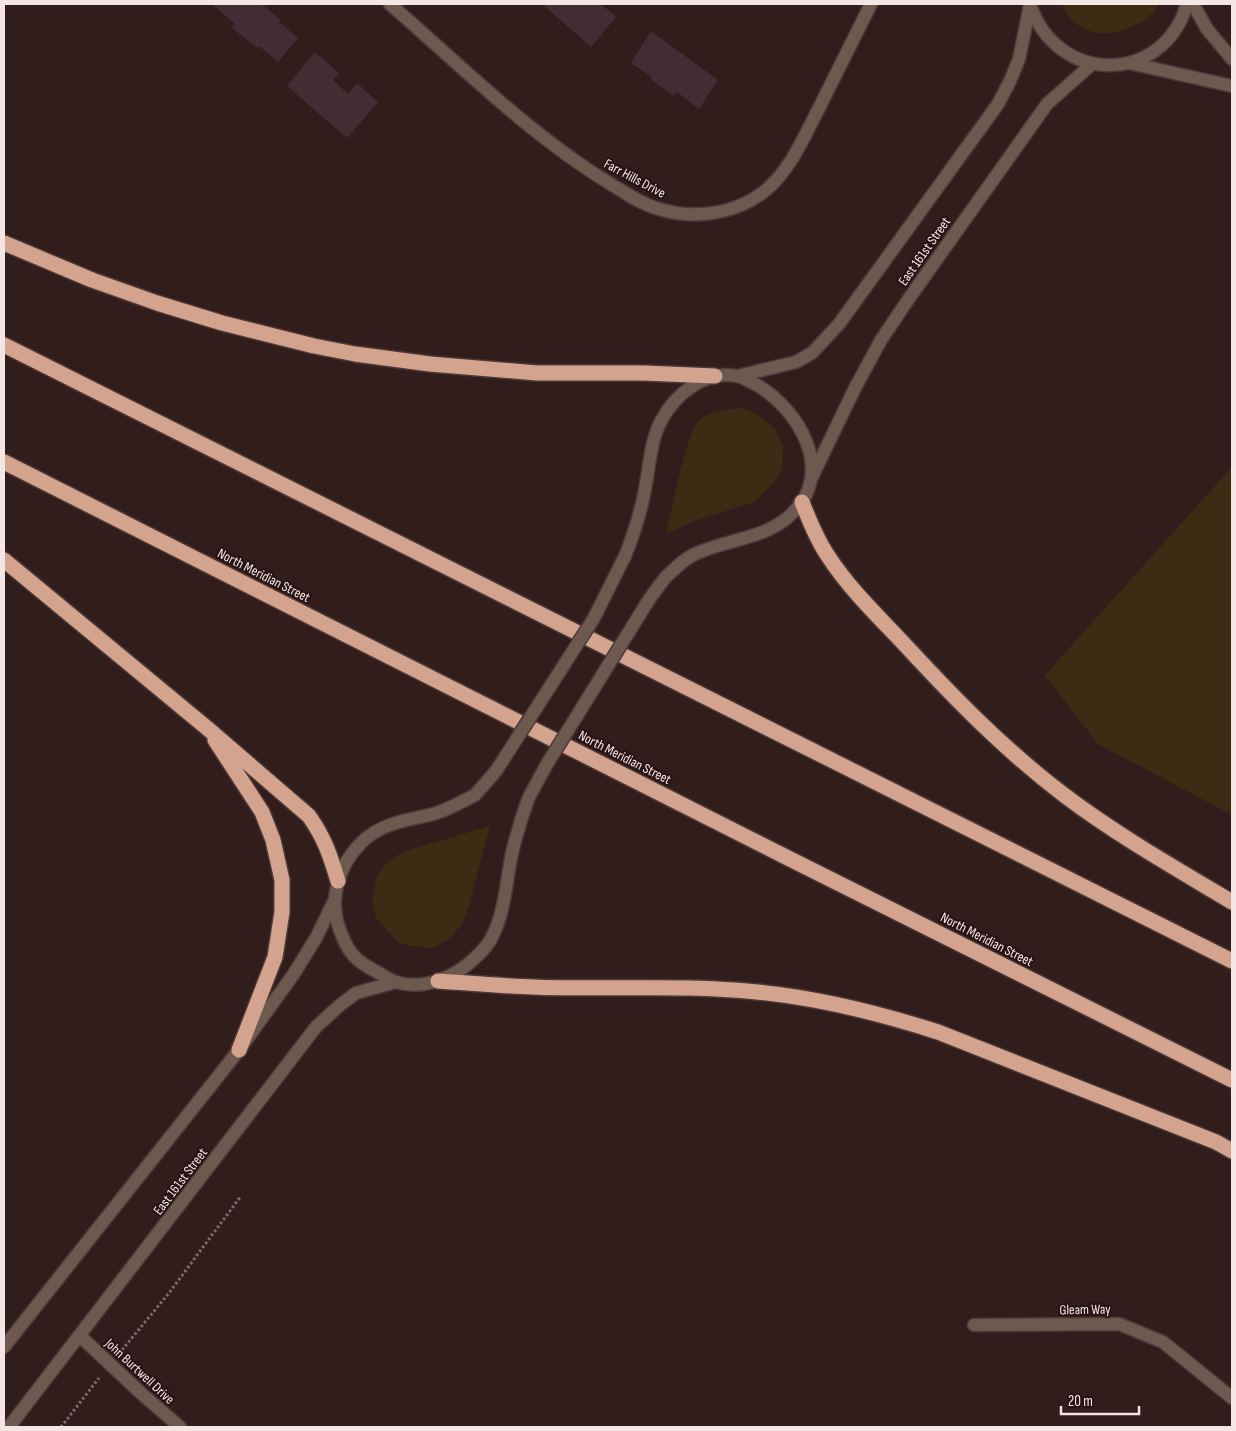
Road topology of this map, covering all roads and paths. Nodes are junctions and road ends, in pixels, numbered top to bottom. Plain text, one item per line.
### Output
1 (390, 4) edge
2 (871, 4) edge
3 (1188, 4) edge
4 (1193, 4) edge
5 (1030, 5) edge
6 (1232, 58) edge
7 (1129, 63) junction
8 (1092, 64) junction
9 (1232, 86) edge
10 (4, 243) edge
11 (4, 345) edge
12 (715, 376) junction
13 (738, 376) junction
14 (4, 462) edge
15 (812, 477) junction
16 (802, 502) junction
17 (4, 560) edge
18 (207, 728) junction
19 (338, 882) junction
20 (334, 900) junction
21 (1232, 902) edge
22 (1232, 961) edge
23 (396, 982) junction
24 (438, 982) junction
25 (239, 1050) junction
26 (1232, 1080) edge
27 (1232, 1151) edge
28 (241, 1196) dead end
29 (974, 1325) dead end
30 (80, 1336) junction
31 (4, 1347) edge
32 (110, 1364) junction
33 (1232, 1398) edge
34 (9, 1427) edge
35 (61, 1427) edge
36 (180, 1427) edge

1 - 2 street, Farr Hills Drive
3 - 7 street
4 - 6 street
5 - 8 street
5 - 13 street, East 161st Street
7 - 8 street
7 - 9 street
8 - 15 street, East 161st Street
10 - 12 highway
11 - 22 highway
12 - 13 street
12 - 19 street, bridge
13 - 15 street
14 - 26 highway, North Meridian Street
15 - 16 street, East 161st Street
16 - 21 highway
16 - 24 street, bridge
17 - 18 highway
18 - 19 highway
18 - 25 highway
19 - 20 street
20 - 23 street
20 - 25 street
23 - 24 street
23 - 30 street, East 161st Street
24 - 27 highway
25 - 31 street
28 - 32 path
29 - 33 street, Gleam Way
30 - 32 street, John Burtwell Drive
30 - 34 street, East 161st Street
32 - 35 path
32 - 36 street, John Burtwell Drive

